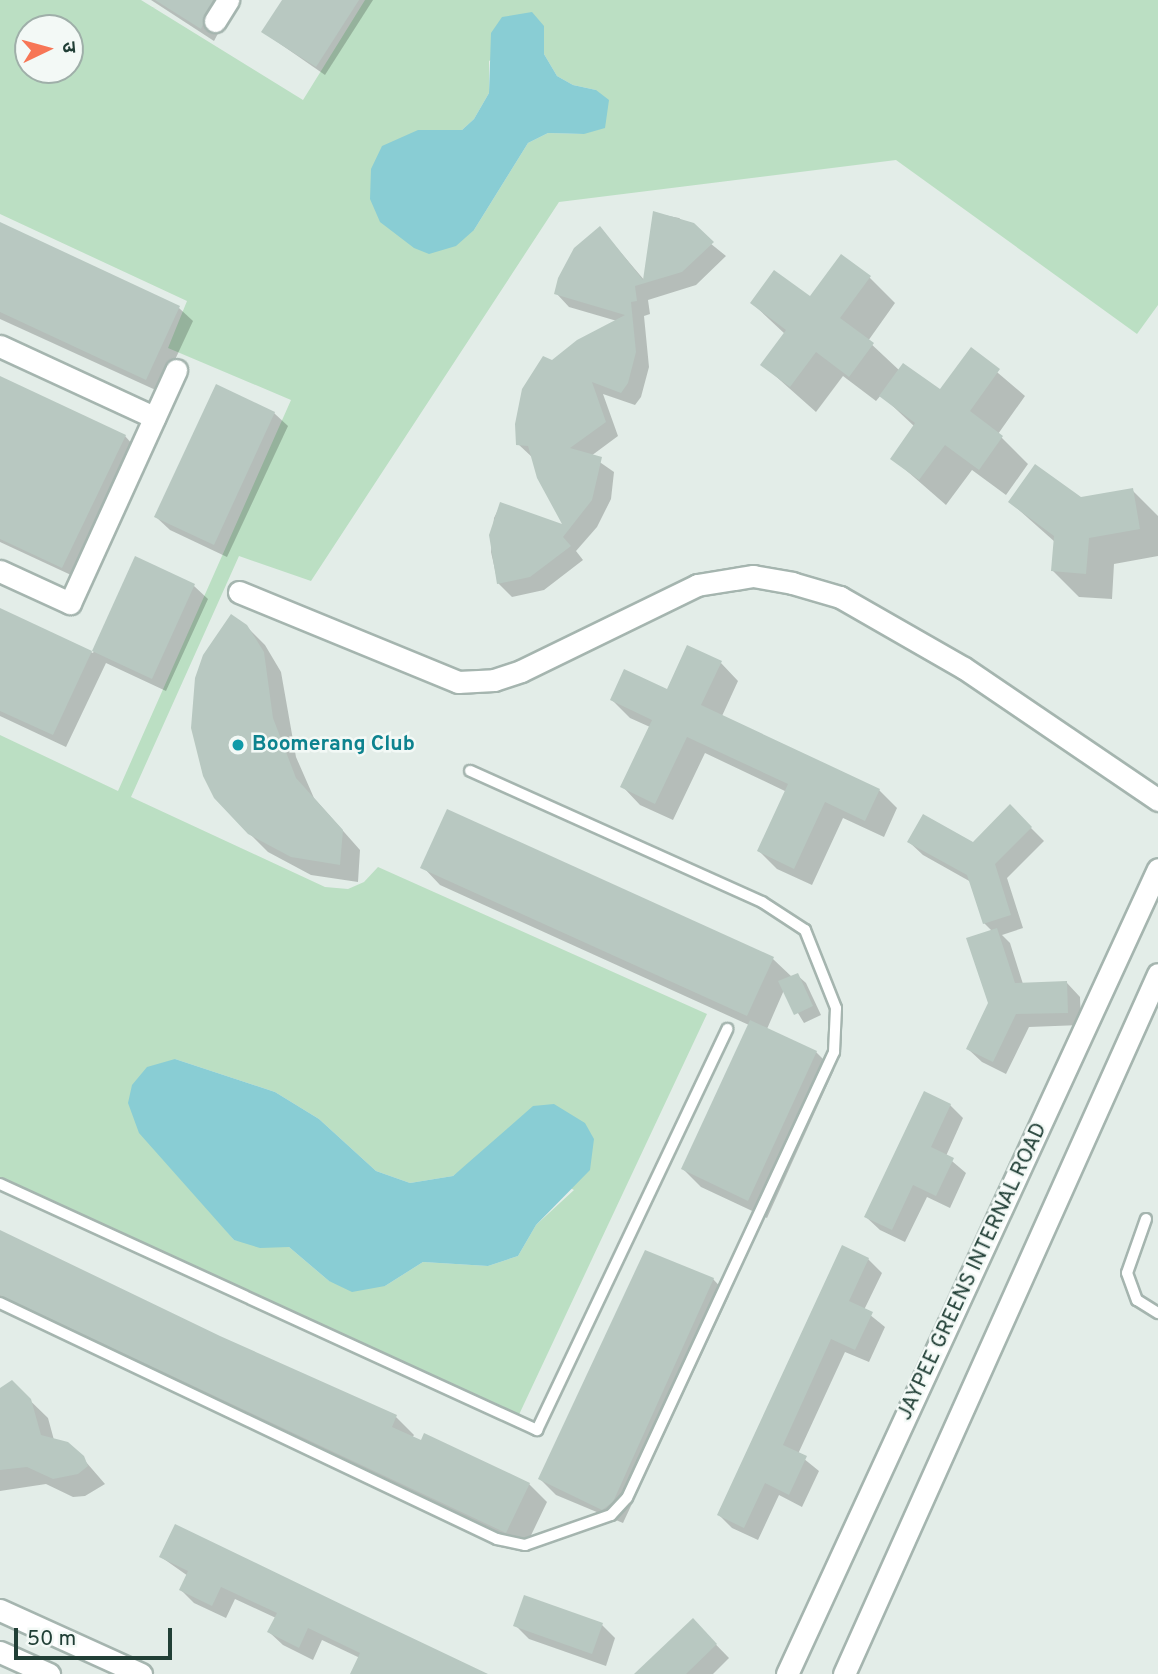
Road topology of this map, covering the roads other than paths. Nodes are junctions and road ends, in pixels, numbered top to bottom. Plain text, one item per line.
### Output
1 (228, 0) edge
2 (215, 21) dead end
3 (0, 346) edge
4 (176, 370) dead end
5 (154, 416) junction
6 (0, 571) edge
7 (239, 592) dead end
8 (470, 771) dead end
9 (1158, 800) edge
10 (1158, 869) edge
11 (1158, 974) edge
12 (727, 1029) dead end
13 (0, 1184) edge
14 (1146, 1219) dead end
15 (0, 1303) edge
16 (1158, 1313) edge
17 (0, 1610) edge
18 (0, 1652) edge
19 (48, 1674) edge
20 (141, 1674) edge
21 (787, 1674) edge
22 (844, 1674) edge

1 - 2 street
3 - 5 street
4 - 5 street
5 - 6 street
7 - 9 street
8 - 15 lane
10 - 21 street, JAYPEE GREENS INTERNAL ROAD
11 - 22 street, JAYPEE GREENS INTERNAL ROAD
12 - 13 lane
14 - 16 lane
17 - 20 street
18 - 19 street

